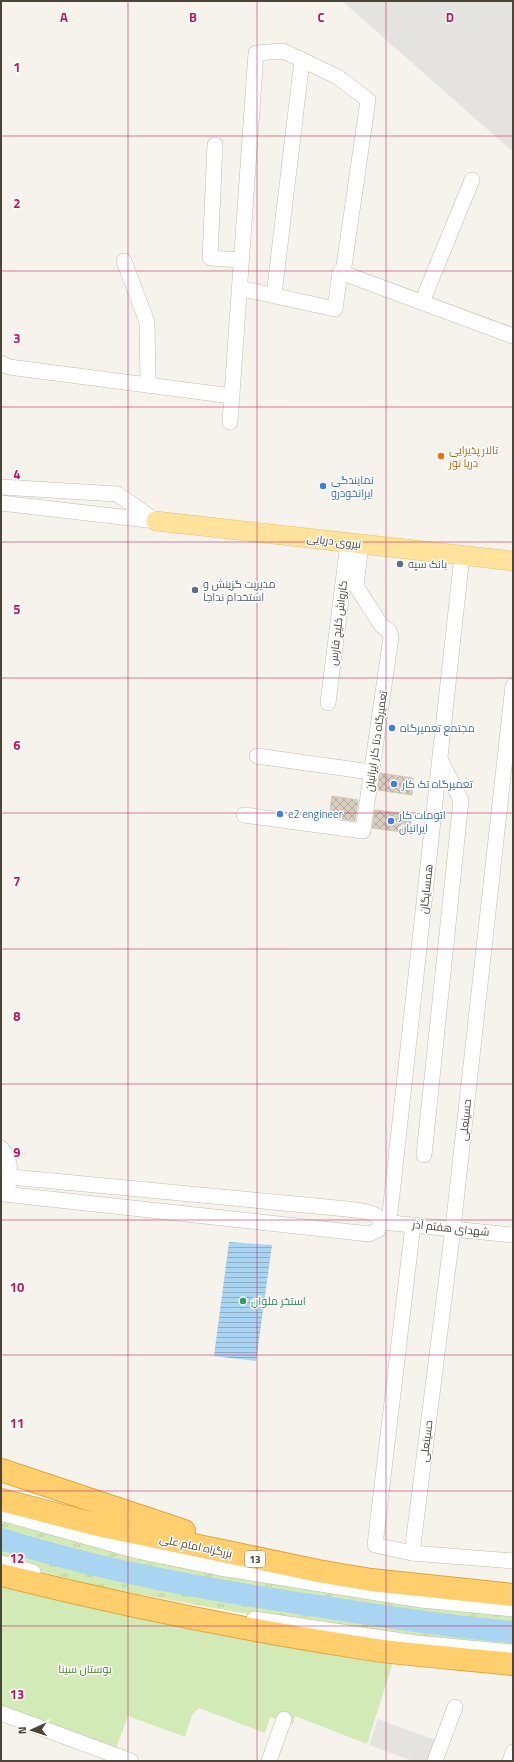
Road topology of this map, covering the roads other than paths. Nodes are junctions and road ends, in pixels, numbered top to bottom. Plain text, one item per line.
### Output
1 (302, 60) junction
2 (215, 145) dead end
3 (472, 180) dead end
4 (241, 260) junction
5 (124, 261) dead end
6 (342, 273) junction
7 (239, 288) junction
8 (274, 295) junction
9 (422, 302) junction
10 (513, 336) edge
11 (1, 364) edge
12 (148, 385) junction
13 (232, 396) junction
14 (230, 422) dead end
15 (1, 487) edge
16 (1, 503) edge
17 (156, 521) junction
18 (355, 543) junction
19 (462, 556) junction
20 (513, 561) edge
21 (513, 686) edge
22 (328, 703) dead end
23 (257, 756) dead end
24 (440, 760) junction
25 (371, 772) junction
26 (244, 815) dead end
27 (1, 1148) edge
28 (424, 1155) dead end
29 (11, 1177) junction
30 (3, 1197) edge
31 (310, 1206) junction
32 (386, 1222) junction
33 (413, 1225) junction
34 (308, 1227) junction
35 (453, 1228) junction
36 (513, 1235) edge
37 (1, 1470) edge
38 (1, 1500) edge
39 (1, 1513) edge
40 (412, 1553) junction
41 (513, 1560) edge
42 (1, 1563) edge
43 (318, 1571) junction
44 (1, 1575) edge
45 (513, 1595) edge
46 (513, 1609) edge
47 (513, 1652) edge
48 (513, 1664) edge
49 (454, 1707) dead end
50 (1, 1713) edge
51 (284, 1719) dead end
52 (513, 1752) edge
53 (97, 1755) edge
54 (131, 1761) edge
55 (269, 1761) edge
56 (435, 1761) edge
57 (510, 1761) edge

1 - 4 street
1 - 6 street
1 - 8 street
2 - 4 street
3 - 9 street
4 - 7 street
5 - 12 street
6 - 8 street
6 - 9 street
7 - 8 street
7 - 13 street
9 - 10 street
11 - 12 street
12 - 13 street
13 - 14 street
15 - 17 street, نیروی دریایی
16 - 17 street, نیروی دریایی
17 - 18 main road, نیروی دریایی
18 - 19 main road, نیروی دریایی
18 - 22 street, کارواش خلیج فارس
18 - 25 street, تعمیرگاه دنا کار ایرانیان
19 - 20 main road, نیروی دریایی
19 - 24 street, همسایگان
21 - 35 street, حسینعلی
23 - 25 street
24 - 28 street
24 - 32 street, همسایگان
25 - 26 street, تعمیرگاه دنا کار ایرانیان
27 - 29 street
29 - 30 street
29 - 31 street
30 - 34 street
31 - 32 street
31 - 34 street
32 - 33 street, شهدای هفتم آذر
32 - 34 street
33 - 35 street, شهدای هفتم آذر
33 - 40 street
35 - 36 street, شهدای هفتم آذر
35 - 40 street, حسینعلی
37 - 43 highway
38 - 43 highway, بزرگراه امام علی / 13
39 - 46 street
40 - 41 street
42 - 47 street
43 - 45 highway, بزرگراه امام علی / 13
44 - 48 highway
49 - 56 street
50 - 53 street
51 - 55 street
52 - 57 street
53 - 54 street

